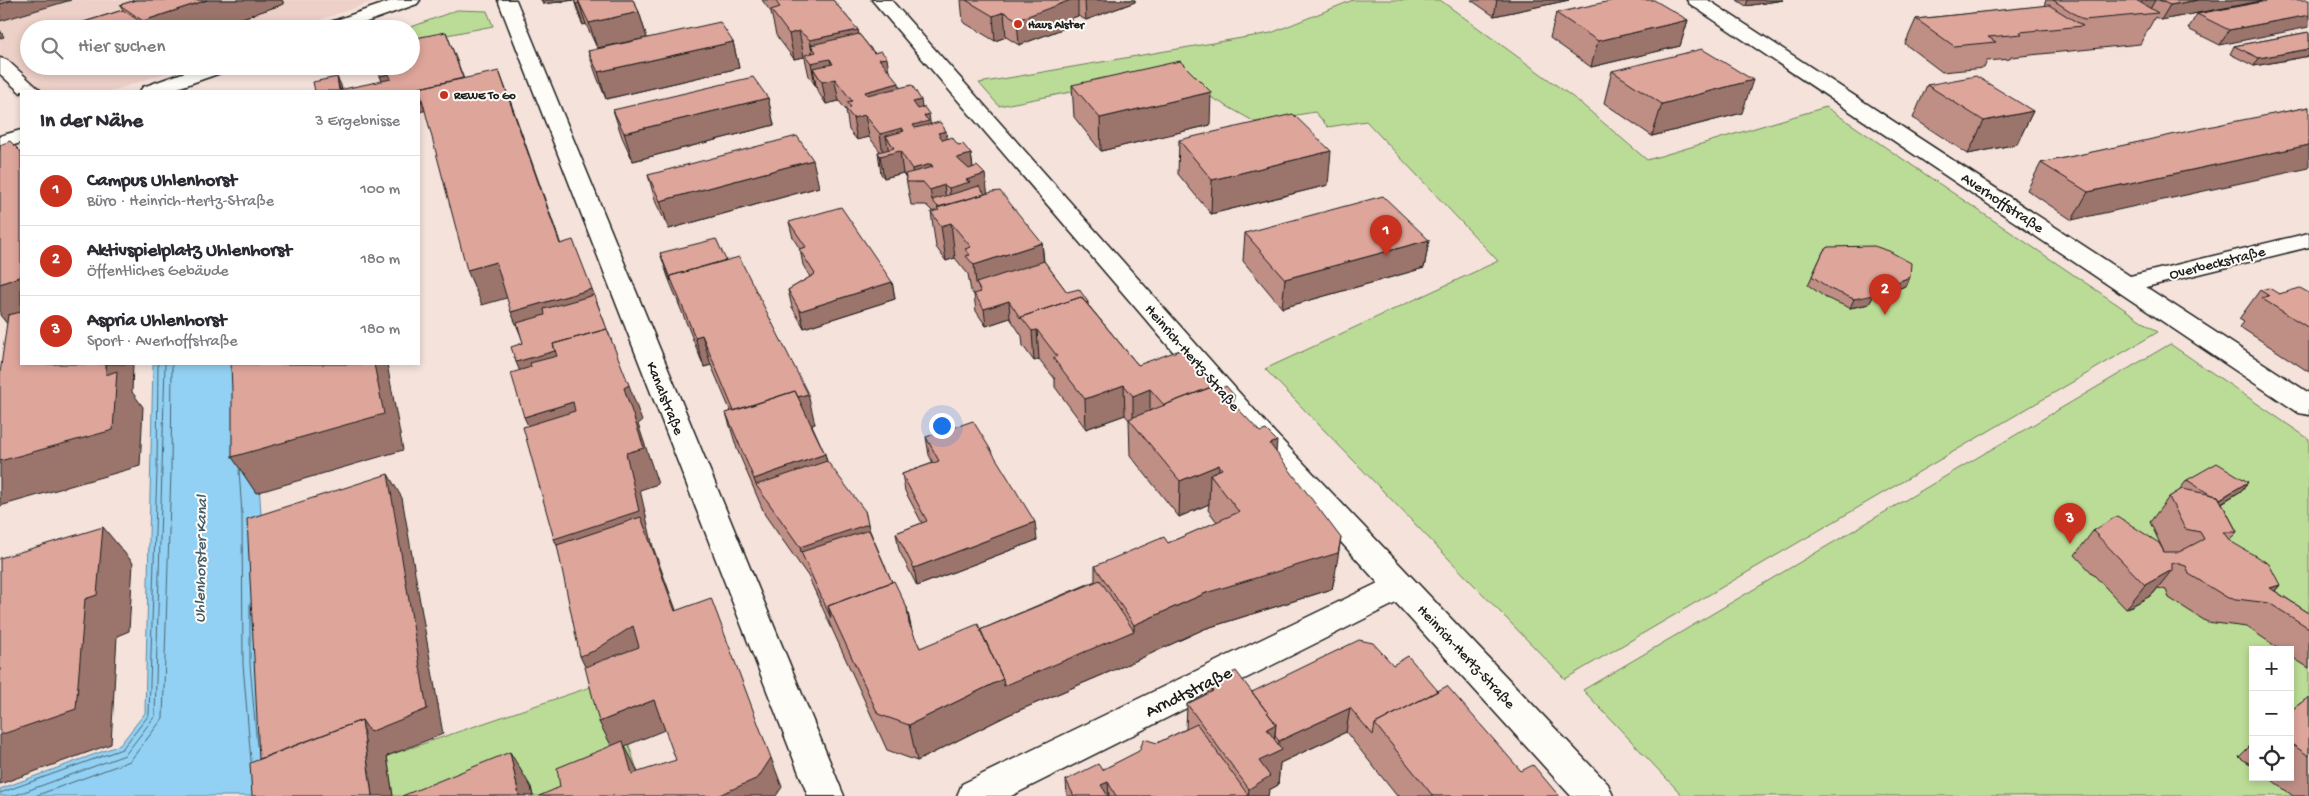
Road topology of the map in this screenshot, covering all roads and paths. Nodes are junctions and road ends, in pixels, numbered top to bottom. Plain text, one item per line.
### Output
1 (411, 0) edge
2 (507, 0) edge
3 (881, 0) edge
4 (1696, 0) edge
5 (354, 20) edge
6 (0, 64) edge
7 (196, 75) edge
8 (30, 90) edge
9 (153, 90) edge
10 (20, 136) edge
11 (0, 143) edge
12 (2309, 240) edge
13 (2126, 284) junction
14 (2309, 406) edge
15 (1401, 586) junction
16 (826, 796) edge
17 (975, 796) edge
18 (1595, 796) edge

1 - 5 street
2 - 16 street, Kanalstraße
3 - 15 street, Heinrich-Hertz-Straße
4 - 13 street, Averhoffstraße
6 - 8 street
7 - 9 street
10 - 11 street
12 - 13 street, Overbeckstraße
13 - 14 street, Averhoffstraße
15 - 17 street, Arndtstraße
15 - 18 street, Heinrich-Hertz-Straße

